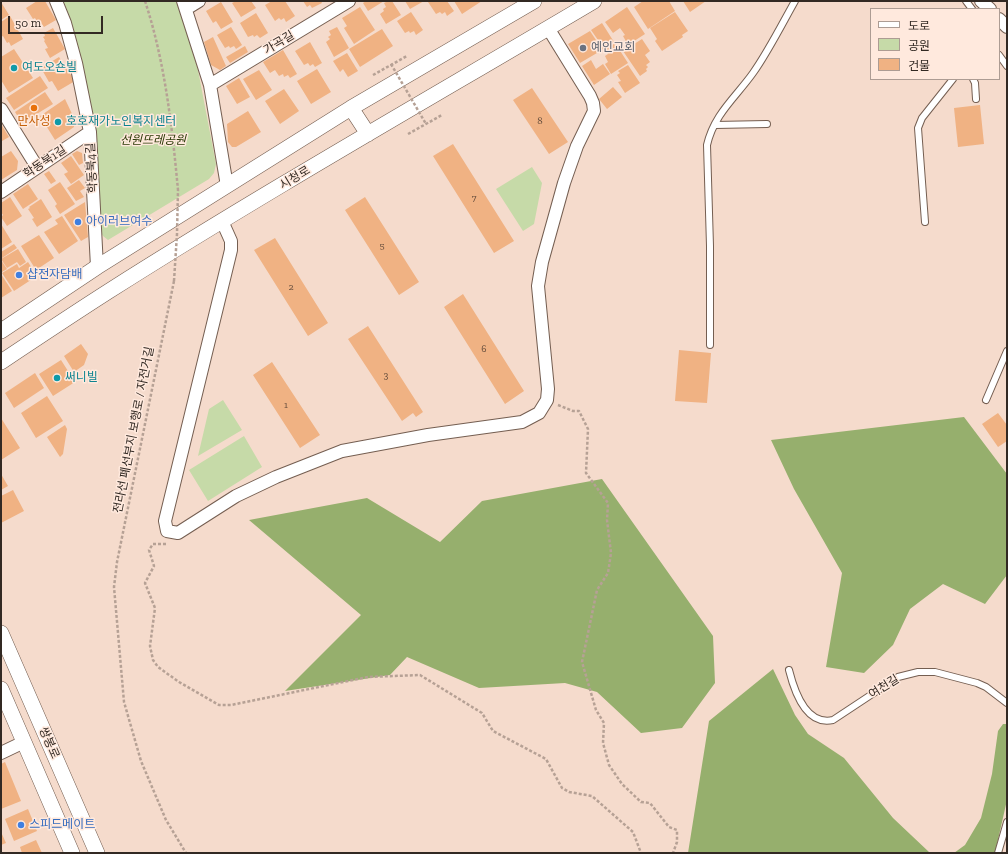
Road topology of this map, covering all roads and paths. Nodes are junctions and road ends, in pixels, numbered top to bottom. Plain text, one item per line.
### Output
1 (56, 1) edge
2 (145, 1) edge
3 (199, 1) edge
4 (349, 1) edge
5 (534, 1) edge
6 (594, 1) edge
7 (795, 1) edge
8 (981, 1) edge
9 (185, 5) edge
10 (989, 8) edge
11 (548, 28) junction
12 (407, 56) dead end
13 (1000, 56) edge
14 (391, 64) junction
15 (1007, 66) edge
16 (373, 75) dead end
17 (953, 80) edge
18 (974, 80) edge
19 (210, 85) junction
20 (976, 99) dead end
21 (350, 108) junction
22 (1, 109) edge
23 (442, 115) dead end
24 (426, 124) dead end
25 (767, 124) dead end
26 (715, 125) junction
27 (90, 132) junction
28 (368, 134) junction
29 (408, 134) dead end
30 (37, 167) junction
31 (227, 186) junction
32 (1, 192) edge
33 (222, 221) junction
34 (926, 222) dead end
35 (97, 267) junction
36 (1, 331) edge
37 (710, 345) dead end
38 (1007, 351) edge
39 (1, 362) edge
40 (547, 400) junction
41 (986, 400) dead end
42 (172, 532) junction
43 (1, 633) edge
44 (789, 670) dead end
45 (1, 689) edge
46 (1007, 703) edge
47 (24, 742) junction
48 (1, 753) edge
49 (1007, 822) edge
50 (72, 853) edge
51 (97, 853) edge
52 (186, 853) edge
53 (641, 853) edge
54 (673, 853) edge
55 (998, 853) edge

1 - 27 street, 학동북4길
2 - 52 path, 전라선 폐선부지 보행로 / 자전거길, bridge
3 - 9 street
4 - 19 street, 가곡길
5 - 21 street
6 - 11 street, 시청로
7 - 26 lane
8 - 10 street
9 - 19 street
11 - 28 street, 시청로
11 - 40 street
12 - 14 path
13 - 15 lane
14 - 16 path
14 - 24 path, bridge
17 - 34 lane
18 - 20 lane
19 - 31 street
21 - 28 street
21 - 31 street
22 - 30 street
23 - 29 path
25 - 26 lane
26 - 37 lane
27 - 30 street, 학동북1길
27 - 35 street, 학동북4길
28 - 33 street, 시청로
30 - 32 street, 학동북1길
31 - 35 street
33 - 39 street, 시청로
33 - 42 street
35 - 36 street
38 - 41 lane
40 - 42 street
40 - 54 path
42 - 53 path
43 - 51 street, 쌍봉로
44 - 46 lane, 여천길
45 - 47 street, 쌍봉로
47 - 48 street
47 - 50 street, 쌍봉로
49 - 55 lane

